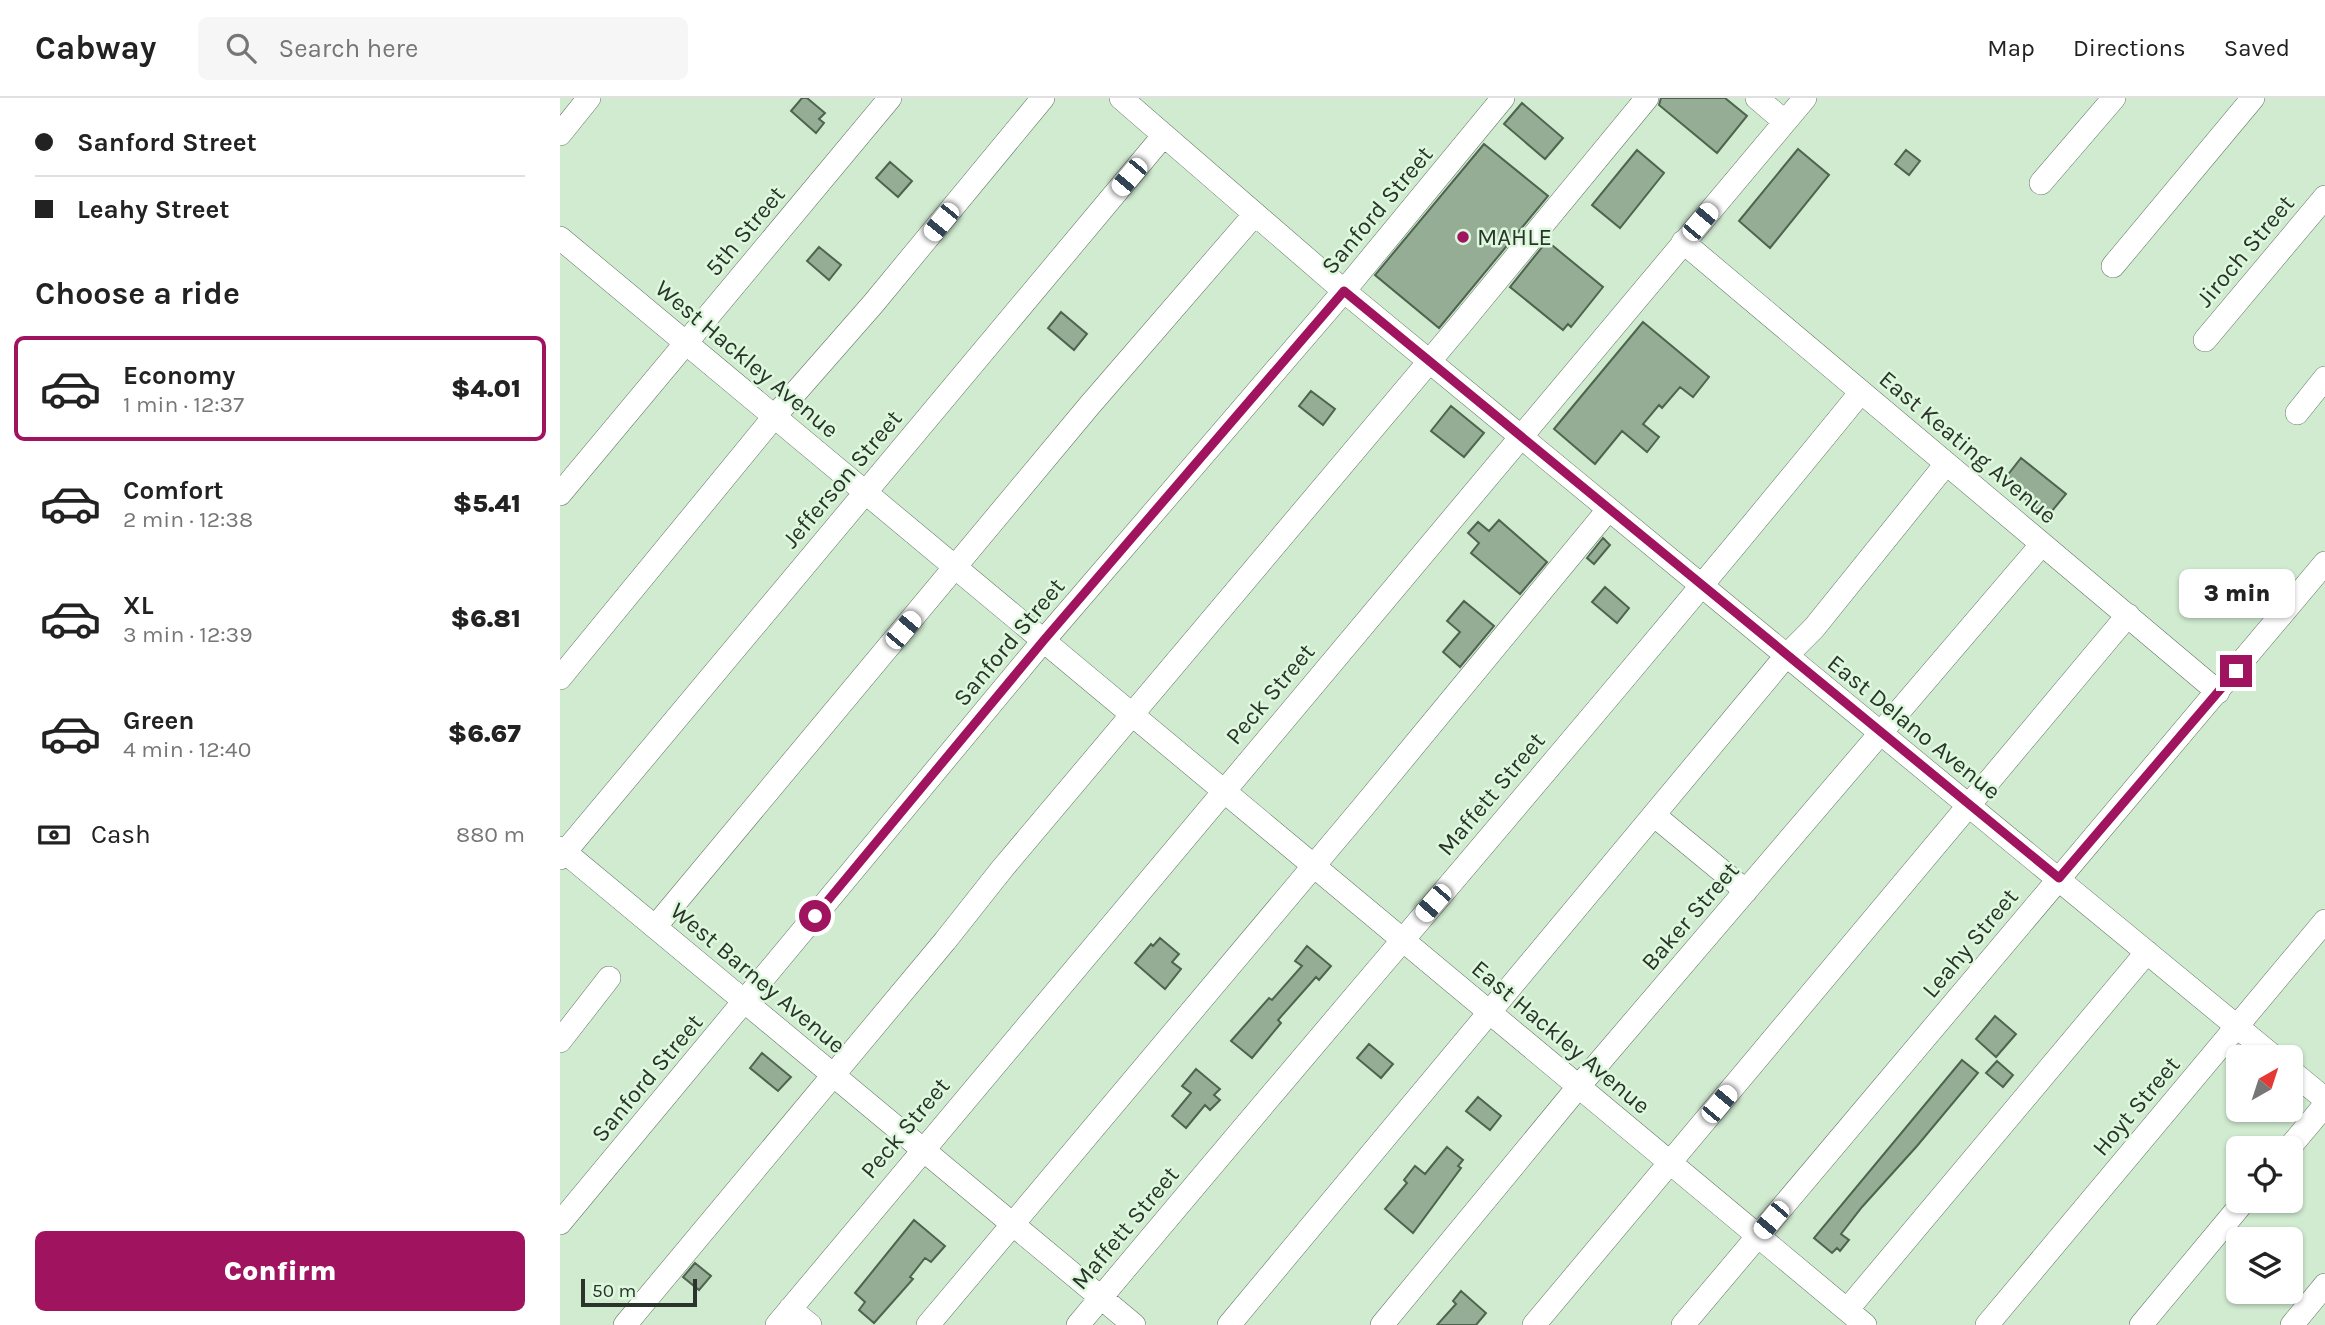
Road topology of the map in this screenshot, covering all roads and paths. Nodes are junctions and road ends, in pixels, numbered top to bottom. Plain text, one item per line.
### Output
1 (589, 98) edge
2 (890, 98) edge
3 (1043, 98) edge
4 (1121, 98) edge
5 (1503, 98) edge
6 (1647, 98) edge
7 (1756, 98) edge
8 (1805, 98) edge
9 (2114, 98) edge
10 (2253, 98) edge
11 (1785, 122) junction
12 (560, 134) edge
13 (1164, 135) junction
14 (2041, 183) dead end
15 (2325, 197) edge
16 (1255, 214) junction
17 (560, 237) edge
18 (1683, 242) junction
19 (2113, 266) dead end
20 (1344, 291) junction
21 (2204, 340) dead end
22 (686, 344) junction
23 (1428, 361) junction
24 (2325, 378) edge
25 (1861, 392) junction
26 (2297, 413) dead end
27 (774, 417) junction
28 (1521, 438) junction
29 (1947, 464) junction
30 (866, 492) junction
31 (560, 494) edge
32 (1608, 510) junction
33 (2042, 544) junction
34 (2325, 563) edge
35 (956, 566) junction
36 (1702, 587) junction
37 (2128, 615) junction
38 (1044, 640) junction
39 (1787, 656) junction
40 (560, 678) edge
41 (2218, 692) junction
42 (1134, 715) junction
43 (1881, 733) junction
44 (1223, 790) junction
45 (1969, 806) junction
46 (1655, 816) junction
47 (561, 853) edge
48 (1313, 866) junction
49 (2059, 878) junction
50 (1746, 891) junction
51 (2325, 921) edge
52 (655, 927) junction
53 (1401, 940) junction
54 (2147, 952) junction
55 (609, 978) dead end
56 (745, 1001) junction
57 (1491, 1013) junction
58 (2237, 1026) junction
59 (560, 1041) edge
60 (2260, 1045) edge
61 (832, 1073) junction
62 (2303, 1082) edge
63 (1579, 1086) junction
64 (2325, 1102) edge
65 (2298, 1136) edge
66 (923, 1148) junction
67 (1670, 1162) junction
68 (2234, 1213) edge
69 (560, 1223) edge
70 (1012, 1223) junction
71 (1758, 1235) junction
72 (2325, 1285) edge
73 (1101, 1298) junction
74 (1847, 1310) junction
75 (783, 1317) edge
76 (625, 1325) edge
77 (810, 1325) edge
78 (928, 1325) edge
79 (1078, 1325) edge
80 (1134, 1325) edge
81 (1229, 1325) edge
82 (1382, 1325) edge
83 (1534, 1325) edge
84 (1683, 1325) edge
85 (1865, 1325) edge
86 (1987, 1325) edge
87 (2141, 1325) edge
88 (2292, 1325) edge

1 - 12 street
2 - 22 street, 5th Street
3 - 27 street
4 - 13 street, East Delano Avenue
5 - 20 street, Sanford Street
6 - 23 street
7 - 11 street
8 - 11 street, Peck Street
9 - 14 street
10 - 19 street
11 - 18 street, Peck Street
13 - 16 street, East Delano Avenue
13 - 30 street, Jefferson Street
15 - 21 street, Jiroch Street
16 - 20 street, East Delano Avenue
16 - 35 street
17 - 22 street, West Hackley Avenue
18 - 25 street, East Keating Avenue
18 - 28 street, Peck Street
20 - 23 street, East Delano Avenue
20 - 38 street, Sanford Street
22 - 27 street, West Hackley Avenue
22 - 31 street, 5th Street
23 - 28 street, East Delano Avenue
23 - 42 street
24 - 26 street
25 - 29 street, East Keating Avenue
25 - 36 street, Maffett Street
27 - 30 street, West Hackley Avenue
27 - 40 street
28 - 32 street, East Delano Avenue
28 - 44 street, Peck Street
29 - 33 street, East Keating Avenue
29 - 39 street
30 - 35 street, West Hackley Avenue
30 - 47 street, Jefferson Street
32 - 36 street, East Delano Avenue
32 - 48 street
33 - 37 street, East Keating Avenue
33 - 43 street, Baker Street
34 - 41 street, Leahy Street
35 - 38 street, West Hackley Avenue
35 - 52 street
36 - 39 street, East Delano Avenue
36 - 53 street, Maffett Street
37 - 41 street, East Keating Avenue
37 - 45 street
38 - 42 street, West Hackley Avenue
38 - 56 street, Sanford Street
39 - 43 street, East Delano Avenue
39 - 46 street
41 - 49 street, Leahy Street
42 - 44 street, West Hackley Avenue
42 - 61 street
43 - 45 street, East Delano Avenue
43 - 50 street, Baker Street
44 - 48 street, East Hackley Avenue
44 - 66 street, Peck Street
45 - 49 street, East Delano Avenue
45 - 67 street
46 - 50 street
46 - 57 street
47 - 52 street, West Barney Avenue
48 - 53 street, East Hackley Avenue
48 - 70 street
49 - 54 street, East Delano Avenue
49 - 71 street, Leahy Street
50 - 63 street, Baker Street
51 - 58 street, Hoyt Street
52 - 56 street, West Barney Avenue
53 - 57 street, East Hackley Avenue
53 - 73 street, Maffett Street
54 - 58 street, East Delano Avenue
54 - 74 street
55 - 59 street
56 - 61 street, West Barney Avenue
56 - 69 street, Sanford Street
57 - 63 street, East Hackley Avenue
57 - 81 street
58 - 60 street, East Delano Avenue
58 - 86 street, Hoyt Street
61 - 66 street, West Barney Avenue
61 - 76 street
62 - 64 street
63 - 67 street, East Hackley Avenue
63 - 82 street, Baker Street
64 - 65 street
66 - 70 street, West Barney Avenue
66 - 75 street, Peck Street
67 - 71 street, East Hackley Avenue
67 - 83 street
68 - 87 street
70 - 73 street, West Barney Avenue
70 - 78 street
71 - 74 street, East Hackley Avenue
71 - 84 street, Leahy Street
72 - 88 street
73 - 79 street, Maffett Street
73 - 80 street, West Barney Avenue
74 - 85 street, East Hackley Avenue
75 - 77 street

